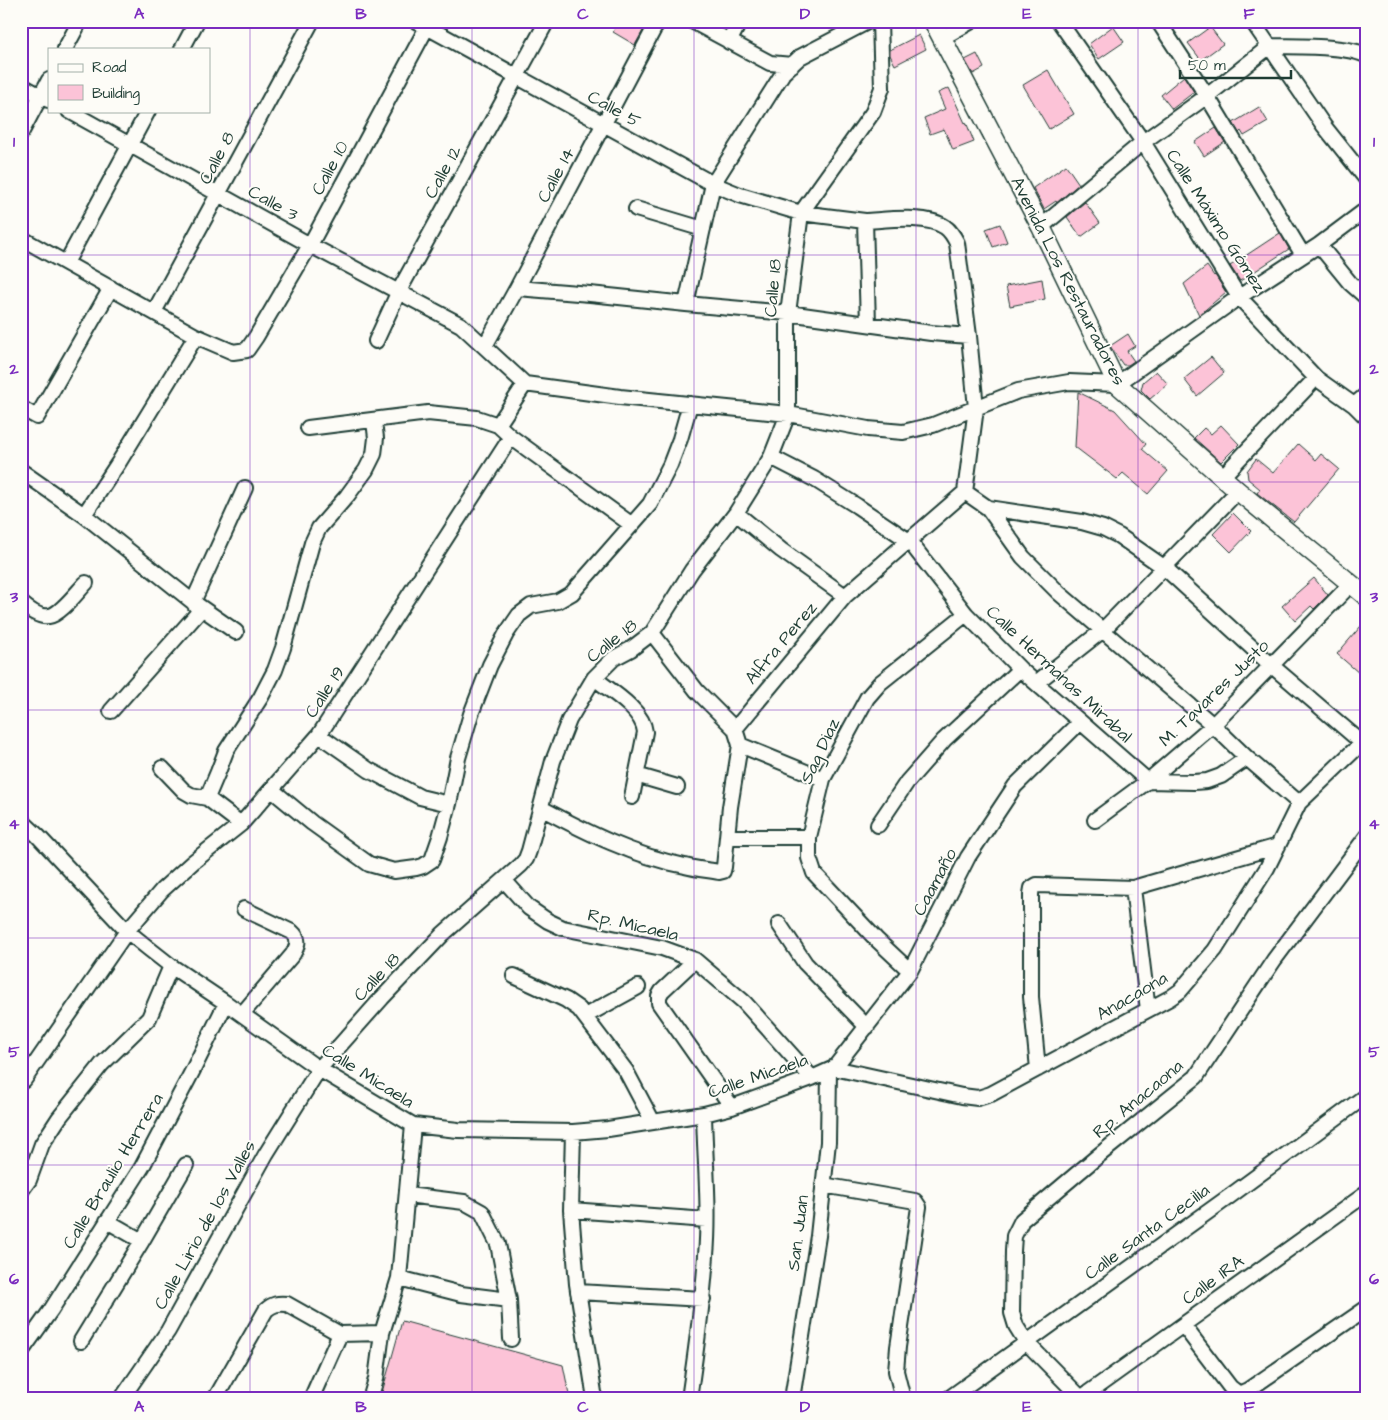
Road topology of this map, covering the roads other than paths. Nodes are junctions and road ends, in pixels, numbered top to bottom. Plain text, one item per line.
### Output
1 (80, 21) edge
2 (197, 21) edge
3 (312, 21) edge
4 (547, 21) edge
5 (658, 21) edge
6 (692, 21) edge
7 (740, 21) edge
8 (869, 21) edge
9 (880, 21) edge
10 (934, 21) edge
11 (972, 21) edge
12 (1060, 21) edge
13 (1158, 21) edge
14 (1252, 21) edge
15 (422, 24) edge
16 (942, 38) junction
17 (729, 42) junction
18 (1270, 46) junction
19 (66, 48) edge
20 (183, 48) edge
21 (1367, 56) edge
22 (792, 65) junction
23 (516, 77) junction
24 (48, 84) edge
25 (21, 85) edge
26 (1207, 96) junction
27 (45, 98) edge
28 (70, 112) edge
29 (147, 112) edge
30 (604, 124) junction
31 (21, 133) edge
32 (1143, 142) junction
33 (130, 145) junction
34 (1367, 180) edge
35 (713, 184) junction
36 (218, 194) junction
37 (1367, 208) edge
38 (636, 209) dead end
39 (801, 213) junction
40 (864, 220) junction
41 (1041, 227) junction
42 (703, 229) junction
43 (21, 238) edge
44 (310, 245) junction
45 (1319, 245) junction
46 (1303, 254) junction
47 (66, 263) junction
48 (111, 288) junction
49 (517, 288) junction
50 (399, 292) junction
51 (1239, 297) junction
52 (1367, 298) edge
53 (686, 304) junction
54 (154, 312) junction
55 (788, 313) junction
56 (868, 324) junction
57 (196, 336) junction
58 (969, 336) junction
59 (376, 341) dead end
60 (485, 346) junction
61 (1316, 378) junction
62 (525, 384) junction
63 (1117, 384) junction
64 (1367, 394) edge
65 (690, 404) junction
66 (1354, 405) junction
67 (21, 408) edge
68 (976, 408) junction
69 (788, 414) junction
70 (1367, 418) edge
71 (374, 420) junction
72 (498, 425) junction
73 (308, 428) dead end
74 (511, 437) junction
75 (771, 457) junction
76 (21, 471) edge
77 (1222, 477) junction
78 (245, 488) dead end
79 (965, 492) junction
80 (1238, 492) junction
81 (988, 508) junction
82 (736, 513) junction
83 (84, 515) junction
84 (632, 525) junction
85 (909, 541) junction
86 (1165, 568) junction
87 (86, 583) dead end
88 (1351, 584) junction
89 (845, 596) junction
90 (1367, 597) edge
91 (193, 602) junction
92 (21, 603) edge
93 (966, 614) junction
94 (1103, 630) junction
95 (236, 632) dead end
96 (652, 634) junction
97 (1271, 665) junction
98 (1020, 668) junction
99 (594, 678) junction
100 (1036, 683) junction
101 (111, 711) dead end
102 (1080, 722) junction
103 (1213, 725) junction
104 (735, 729) junction
105 (320, 735) junction
106 (1364, 740) edge
107 (740, 745) junction
108 (1247, 758) junction
109 (162, 768) dead end
110 (636, 776) junction
111 (823, 779) junction
112 (1148, 780) junction
113 (677, 787) dead end
114 (272, 790) junction
115 (632, 797) dead end
116 (206, 798) junction
117 (1299, 803) junction
118 (449, 804) junction
119 (541, 808) junction
120 (21, 820) edge
121 (1095, 820) dead end
122 (241, 824) junction
123 (878, 825) dead end
124 (1367, 836) edge
125 (727, 837) junction
126 (809, 837) junction
127 (1278, 846) junction
128 (504, 880) junction
129 (1133, 888) junction
130 (244, 909) dead end
131 (779, 924) dead end
132 (127, 931) junction
133 (695, 960) junction
134 (171, 966) junction
135 (910, 971) junction
136 (514, 976) dead end
137 (638, 987) dead end
138 (226, 1003) junction
139 (1148, 1010) junction
140 (242, 1014) junction
141 (585, 1016) junction
142 (867, 1027) junction
143 (319, 1069) junction
144 (832, 1069) junction
145 (1038, 1069) junction
146 (812, 1078) junction
147 (21, 1082) edge
148 (1367, 1095) edge
149 (732, 1107) junction
150 (704, 1114) junction
151 (653, 1122) junction
152 (413, 1125) junction
153 (573, 1132) junction
154 (186, 1165) dead end
155 (823, 1185) junction
156 (21, 1191) edge
157 (1367, 1193) edge
158 (407, 1195) junction
159 (571, 1210) junction
160 (707, 1220) junction
161 (107, 1222) junction
162 (142, 1241) junction
163 (399, 1278) junction
164 (578, 1292) junction
165 (702, 1299) junction
166 (509, 1300) junction
167 (1367, 1308) edge
168 (1183, 1324) junction
169 (382, 1333) junction
170 (340, 1334) junction
171 (511, 1339) dead end
172 (81, 1341) dead end
173 (1026, 1342) junction
174 (21, 1352) edge
175 (122, 1398) edge
176 (1081, 1398) edge
177 (215, 1399) edge
178 (311, 1399) edge
179 (373, 1399) edge
180 (595, 1399) edge
181 (689, 1399) edge
182 (792, 1399) edge
183 (903, 1399) edge
184 (948, 1399) edge

1 - 19 street
2 - 20 street
3 - 36 street, Calle 8
4 - 23 street, Calle 12
5 - 30 street, Calle 14
6 - 17 street
7 - 17 street
8 - 22 street
9 - 39 street
10 - 16 street, Avenida Los Restauradores
11 - 16 street
12 - 32 street, Calle Máximo Gómez
13 - 26 street
14 - 18 street
15 - 23 street, Calle 5
15 - 44 street, Calle 10
16 - 41 street, Avenida Los Restauradores
17 - 22 street
18 - 21 street
18 - 26 street
18 - 34 street
22 - 35 street
23 - 30 street, Calle 5
23 - 50 street, Calle 12
24 - 27 street
25 - 27 street
26 - 32 street
26 - 46 street
27 - 31 street
28 - 33 street, Calle 3
29 - 33 street
30 - 35 street, Calle 5
30 - 49 street, Calle 14
32 - 41 street
32 - 51 street, Calle Máximo Gómez
33 - 36 street, Calle 3
33 - 47 street
35 - 39 street, Calle 5
35 - 42 street
36 - 44 street, Calle 3
36 - 54 street, Calle 8
37 - 45 street
38 - 42 street
39 - 40 street, Calle 5
39 - 55 street, Calle 18
40 - 56 street
40 - 58 street, Calle 5
41 - 63 street, Avenida Los Restauradores
42 - 53 street
43 - 47 street
44 - 50 street, Calle 3
44 - 57 street, Calle 10
45 - 46 street
45 - 52 street
46 - 51 street
47 - 48 street
48 - 54 street
48 - 67 street
49 - 53 street
49 - 60 street, Calle 14
50 - 59 street, Calle 12
50 - 60 street, Calle 3
51 - 61 street, Calle Máximo Gómez
51 - 63 street
53 - 55 street
54 - 57 street
55 - 56 street
55 - 69 street, Calle 18
56 - 58 street
57 - 83 street
58 - 68 street, Calle 5
60 - 62 street, Calle 3
61 - 66 street, Calle Máximo Gómez
61 - 77 street
62 - 65 street
62 - 72 street
63 - 68 street
63 - 77 street, Avenida Los Restauradores
64 - 66 street
65 - 69 street
65 - 84 street
66 - 70 street, Calle Máximo Gómez
68 - 69 street
68 - 79 street, Calle 5
69 - 75 street, Calle 18
71 - 72 street
71 - 73 street
71 - 116 street
72 - 74 street
74 - 84 street
74 - 105 street, Calle 19
75 - 82 street, Calle 18
75 - 85 street, Calle Hermanas Mirabal
76 - 83 street
77 - 80 street, Avenida Los Restauradores
78 - 91 street
79 - 81 street
79 - 85 street, Alfra Perez
80 - 86 street
80 - 88 street, Avenida Los Restauradores
81 - 86 street
81 - 94 street
82 - 89 street
82 - 96 street, Calle 18
83 - 91 street
84 - 118 street
85 - 89 street, Alfra Perez
85 - 93 street, Calle Hermanas Mirabal
86 - 94 street
86 - 97 street
87 - 92 street
88 - 90 street, Avenida Los Restauradores
88 - 97 street, M. Tavares Justo
89 - 104 street, Alfra Perez
91 - 95 street
91 - 101 street
93 - 98 street, Calle Hermanas Mirabal
93 - 111 street, Sag Diaz
94 - 100 street
94 - 103 street
96 - 99 street, Calle 18
96 - 104 street
97 - 103 street, M. Tavares Justo
97 - 106 street
98 - 100 street, Calle Hermanas Mirabal
98 - 123 street
99 - 110 street
99 - 119 street, Calle 18
100 - 102 street, Calle Hermanas Mirabal
102 - 112 street, Calle Hermanas Mirabal
102 - 135 street, Caamaño
103 - 108 street
103 - 112 street, M. Tavares Justo
104 - 107 street
105 - 114 street, Calle 19
105 - 118 street
106 - 117 street, Anacaona
107 - 111 street
107 - 125 street
108 - 112 street
108 - 117 street
109 - 116 street
110 - 113 street
110 - 115 street
111 - 126 street, Sag Diaz
112 - 121 street, M. Tavares Justo
114 - 118 street
114 - 122 street, Calle 19
116 - 122 street
117 - 127 street, Anacaona
119 - 125 street
119 - 128 street, Calle 18
120 - 132 street, Calle Micaela
122 - 132 street, Calle 19
124 - 173 street, Rp. Anacaona
125 - 126 street
126 - 135 street, Sag Diaz
127 - 129 street
127 - 139 street, Anacaona
128 - 133 street, Rp. Micaela
128 - 143 street, Calle 18
129 - 139 street
129 - 145 street
130 - 140 street
131 - 142 street
132 - 134 street, Calle Micaela
132 - 147 street, Calle 19
133 - 146 street, Rp. Micaela
133 - 149 street
134 - 138 street, Calle Micaela
134 - 156 street
135 - 142 street, Caamaño
136 - 141 street
137 - 141 street
138 - 140 street, Calle Micaela
138 - 161 street, Calle Braulio Herrera
139 - 145 street, Anacaona
140 - 143 street, Calle Micaela
141 - 151 street
142 - 144 street, Caamaño
143 - 152 street, Calle Micaela
143 - 175 street, Calle Lirio de los Valles
144 - 145 street, Anacaona
144 - 146 street, Calle Micaela
144 - 155 street, San. Juan
146 - 149 street, Calle Micaela
148 - 173 street, Calle Santa Cecilia
149 - 150 street, Calle Micaela
150 - 151 street, Calle Micaela
150 - 160 street
151 - 153 street, Calle Micaela
152 - 153 street, Calle Micaela
152 - 158 street
153 - 159 street
154 - 162 street
155 - 182 street, San. Juan
155 - 183 street
157 - 168 street, Calle 1RA
158 - 163 street
158 - 166 street
159 - 160 street
159 - 164 street
160 - 165 street
161 - 162 street
161 - 174 street, Calle Braulio Herrera
162 - 172 street
163 - 166 street
163 - 169 street
164 - 165 street
164 - 180 street
165 - 181 street
166 - 171 street
167 - 168 street
168 - 176 street, Calle 1RA
169 - 170 street
169 - 179 street
170 - 177 street
170 - 178 street
173 - 176 street, Rp. Anacaona
173 - 184 street, Calle Santa Cecilia

